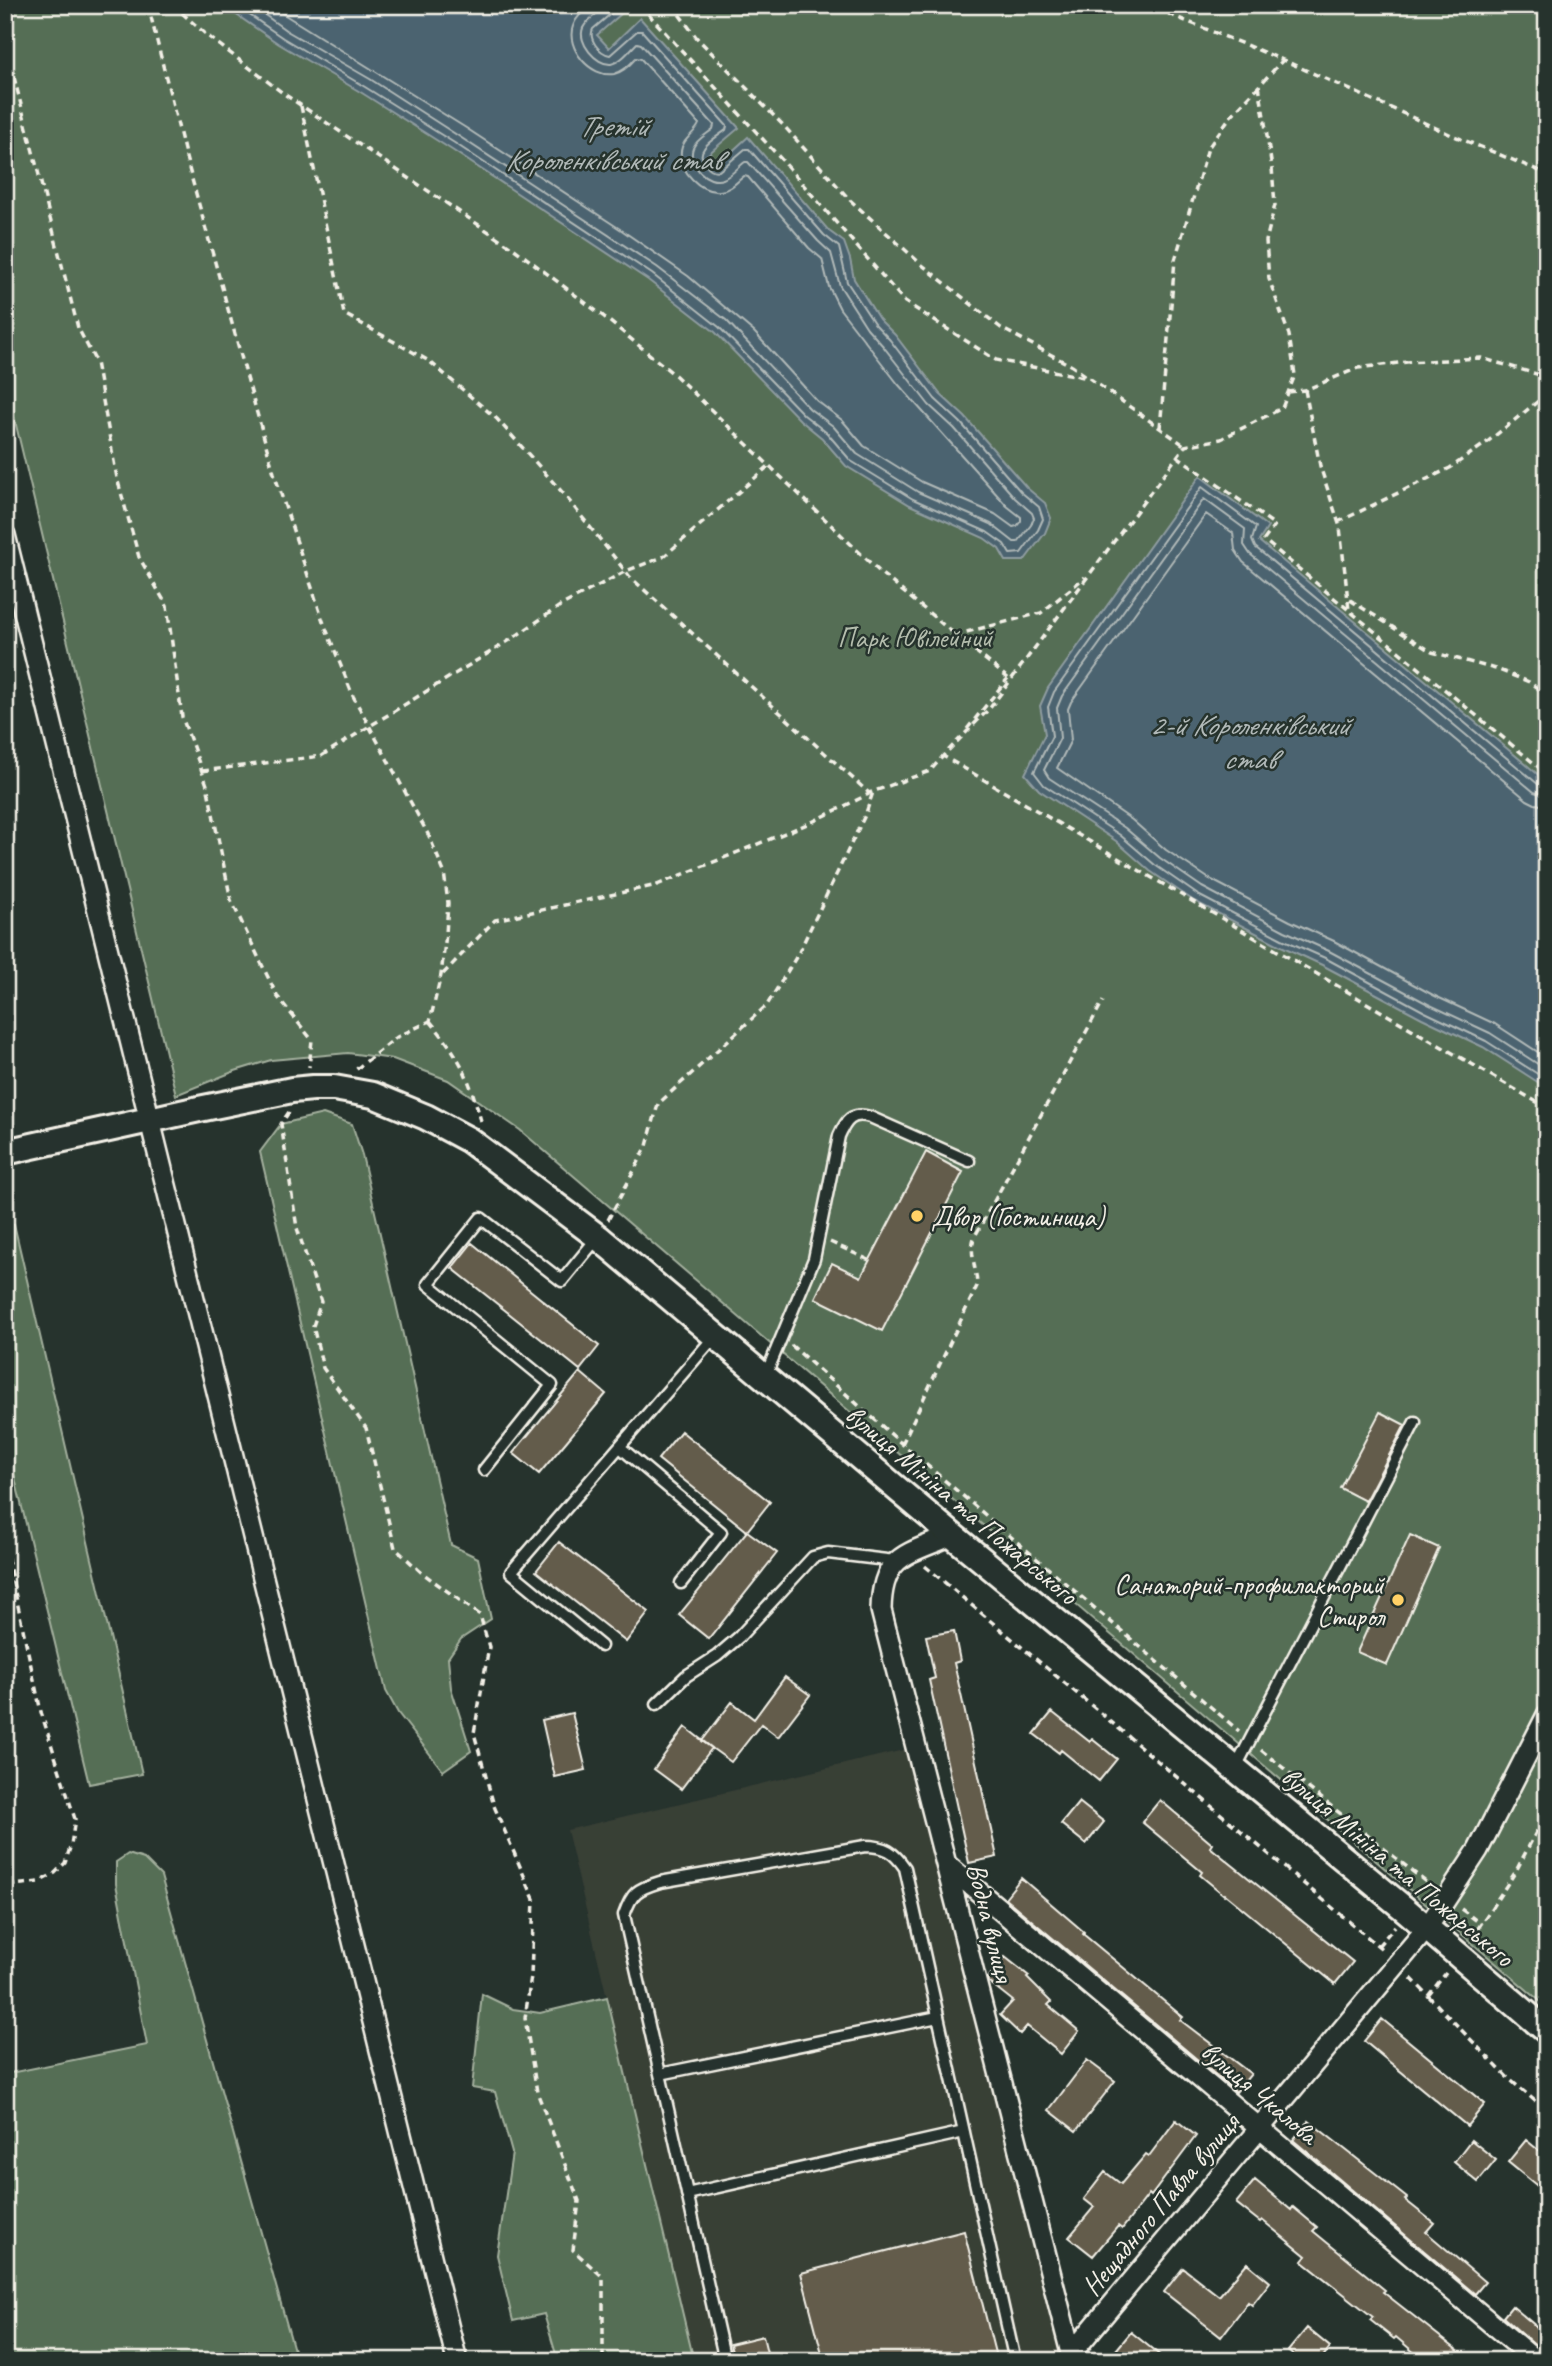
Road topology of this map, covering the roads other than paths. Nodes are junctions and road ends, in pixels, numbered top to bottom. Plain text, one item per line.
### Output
1 (5, 535) edge
2 (150, 1120) junction
3 (5, 1152) edge
4 (969, 1161) dead end
5 (598, 1237) junction
6 (715, 1335) junction
7 (765, 1377) junction
8 (1415, 1422) dead end
9 (621, 1447) junction
10 (484, 1470) dead end
11 (952, 1535) junction
12 (903, 1557) junction
13 (681, 1583) dead end
14 (601, 1646) dead end
15 (657, 1704) dead end
16 (1547, 1715) edge
17 (1236, 1769) junction
18 (947, 1865) junction
19 (1427, 1928) junction
20 (938, 2017) junction
21 (1547, 2031) edge
22 (660, 2074) junction
23 (1260, 2128) junction
24 (964, 2132) junction
25 (687, 2194) junction
26 (1075, 2358) edge
27 (457, 2361) edge
28 (725, 2361) edge
29 (1015, 2361) edge
30 (1536, 2361) edge

1 - 2 street
2 - 3 street, вулиця Мініна та Пожарського
2 - 5 street, вулиця Мініна та Пожарського
2 - 27 street
4 - 7 lane
5 - 6 street, вулиця Мініна та Пожарського
5 - 10 lane
6 - 7 street, вулиця Мініна та Пожарського
6 - 9 lane
7 - 11 street, вулиця Мініна та Пожарського
8 - 17 lane
9 - 13 lane
9 - 14 lane
11 - 12 street
11 - 17 street, вулиця Мініна та Пожарського
12 - 15 lane
12 - 18 street, Водна вулиця
16 - 19 street, Нещадного Павла вулиця
17 - 19 street, вулиця Мініна та Пожарського
18 - 23 street, вулиця Чкалова
18 - 26 street, Водна вулиця
19 - 21 street, вулиця Мініна та Пожарського
19 - 23 street, Нещадного Павла вулиця
20 - 22 lane
20 - 22 lane
20 - 24 lane
22 - 25 lane
23 - 26 street, Нещадного Павла вулиця
23 - 30 street, вулиця Чкалова
24 - 25 lane
24 - 29 lane
25 - 28 lane

